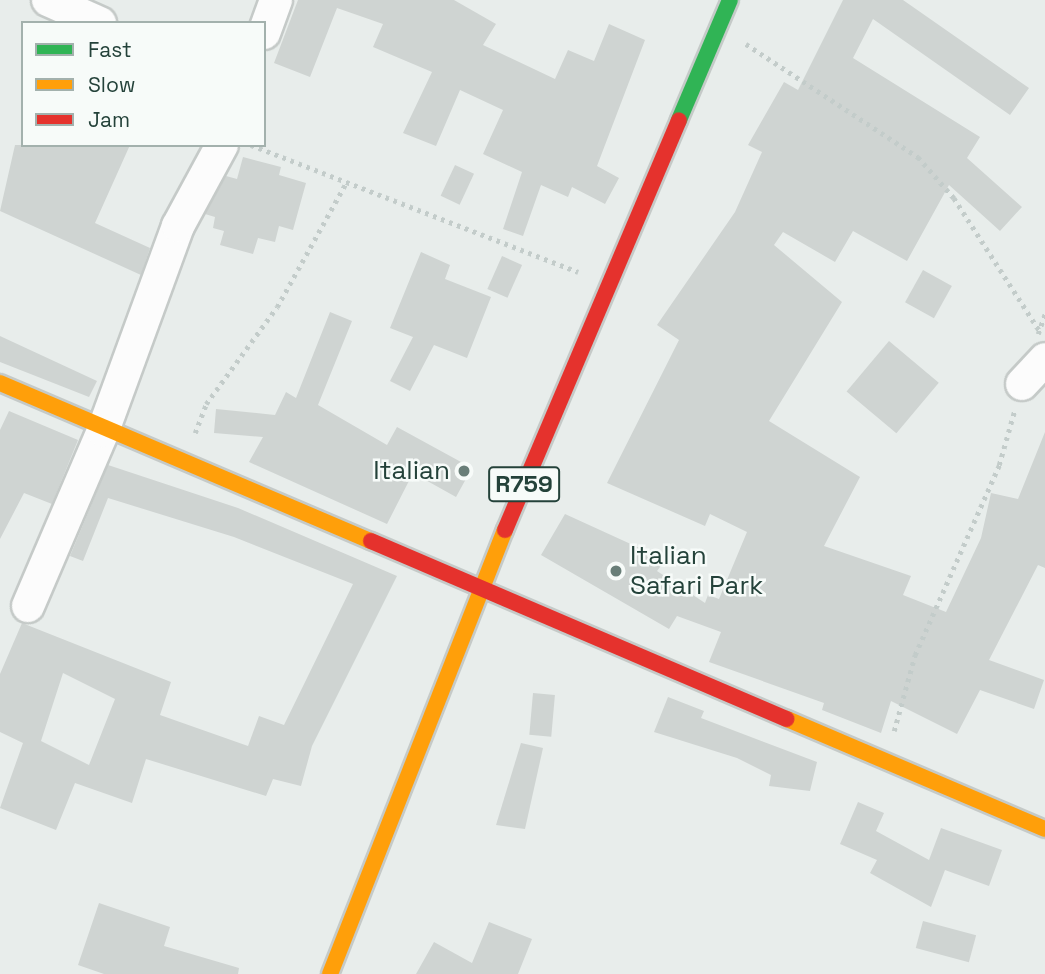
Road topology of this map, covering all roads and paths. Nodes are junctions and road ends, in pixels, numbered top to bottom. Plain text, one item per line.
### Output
1 (48, 0) edge
2 (276, 0) edge
3 (730, 0) edge
4 (95, 21) edge
5 (718, 27) junction
6 (266, 28) edge
7 (221, 147) edge
8 (256, 147) edge
9 (346, 183) junction
10 (611, 285) junction
11 (1045, 314) edge
12 (1040, 343) edge
13 (0, 383) edge
14 (1022, 384) joint
15 (103, 431) junction
16 (182, 466) junction
17 (485, 586) junction
18 (28, 606) dead end
19 (886, 758) junction
20 (1045, 829) edge
21 (330, 974) edge

1 - 4 street
2 - 6 street
3 - 5 street, R759
5 - 10 street, R759
5 - 12 path
7 - 15 street
8 - 9 path
9 - 10 path
9 - 16 path
10 - 17 street, R759
11 - 12 path
12 - 14 street
13 - 15 street
14 - 19 path
15 - 16 street
15 - 18 street
16 - 17 street
17 - 19 street
17 - 21 street, R759
19 - 20 street

